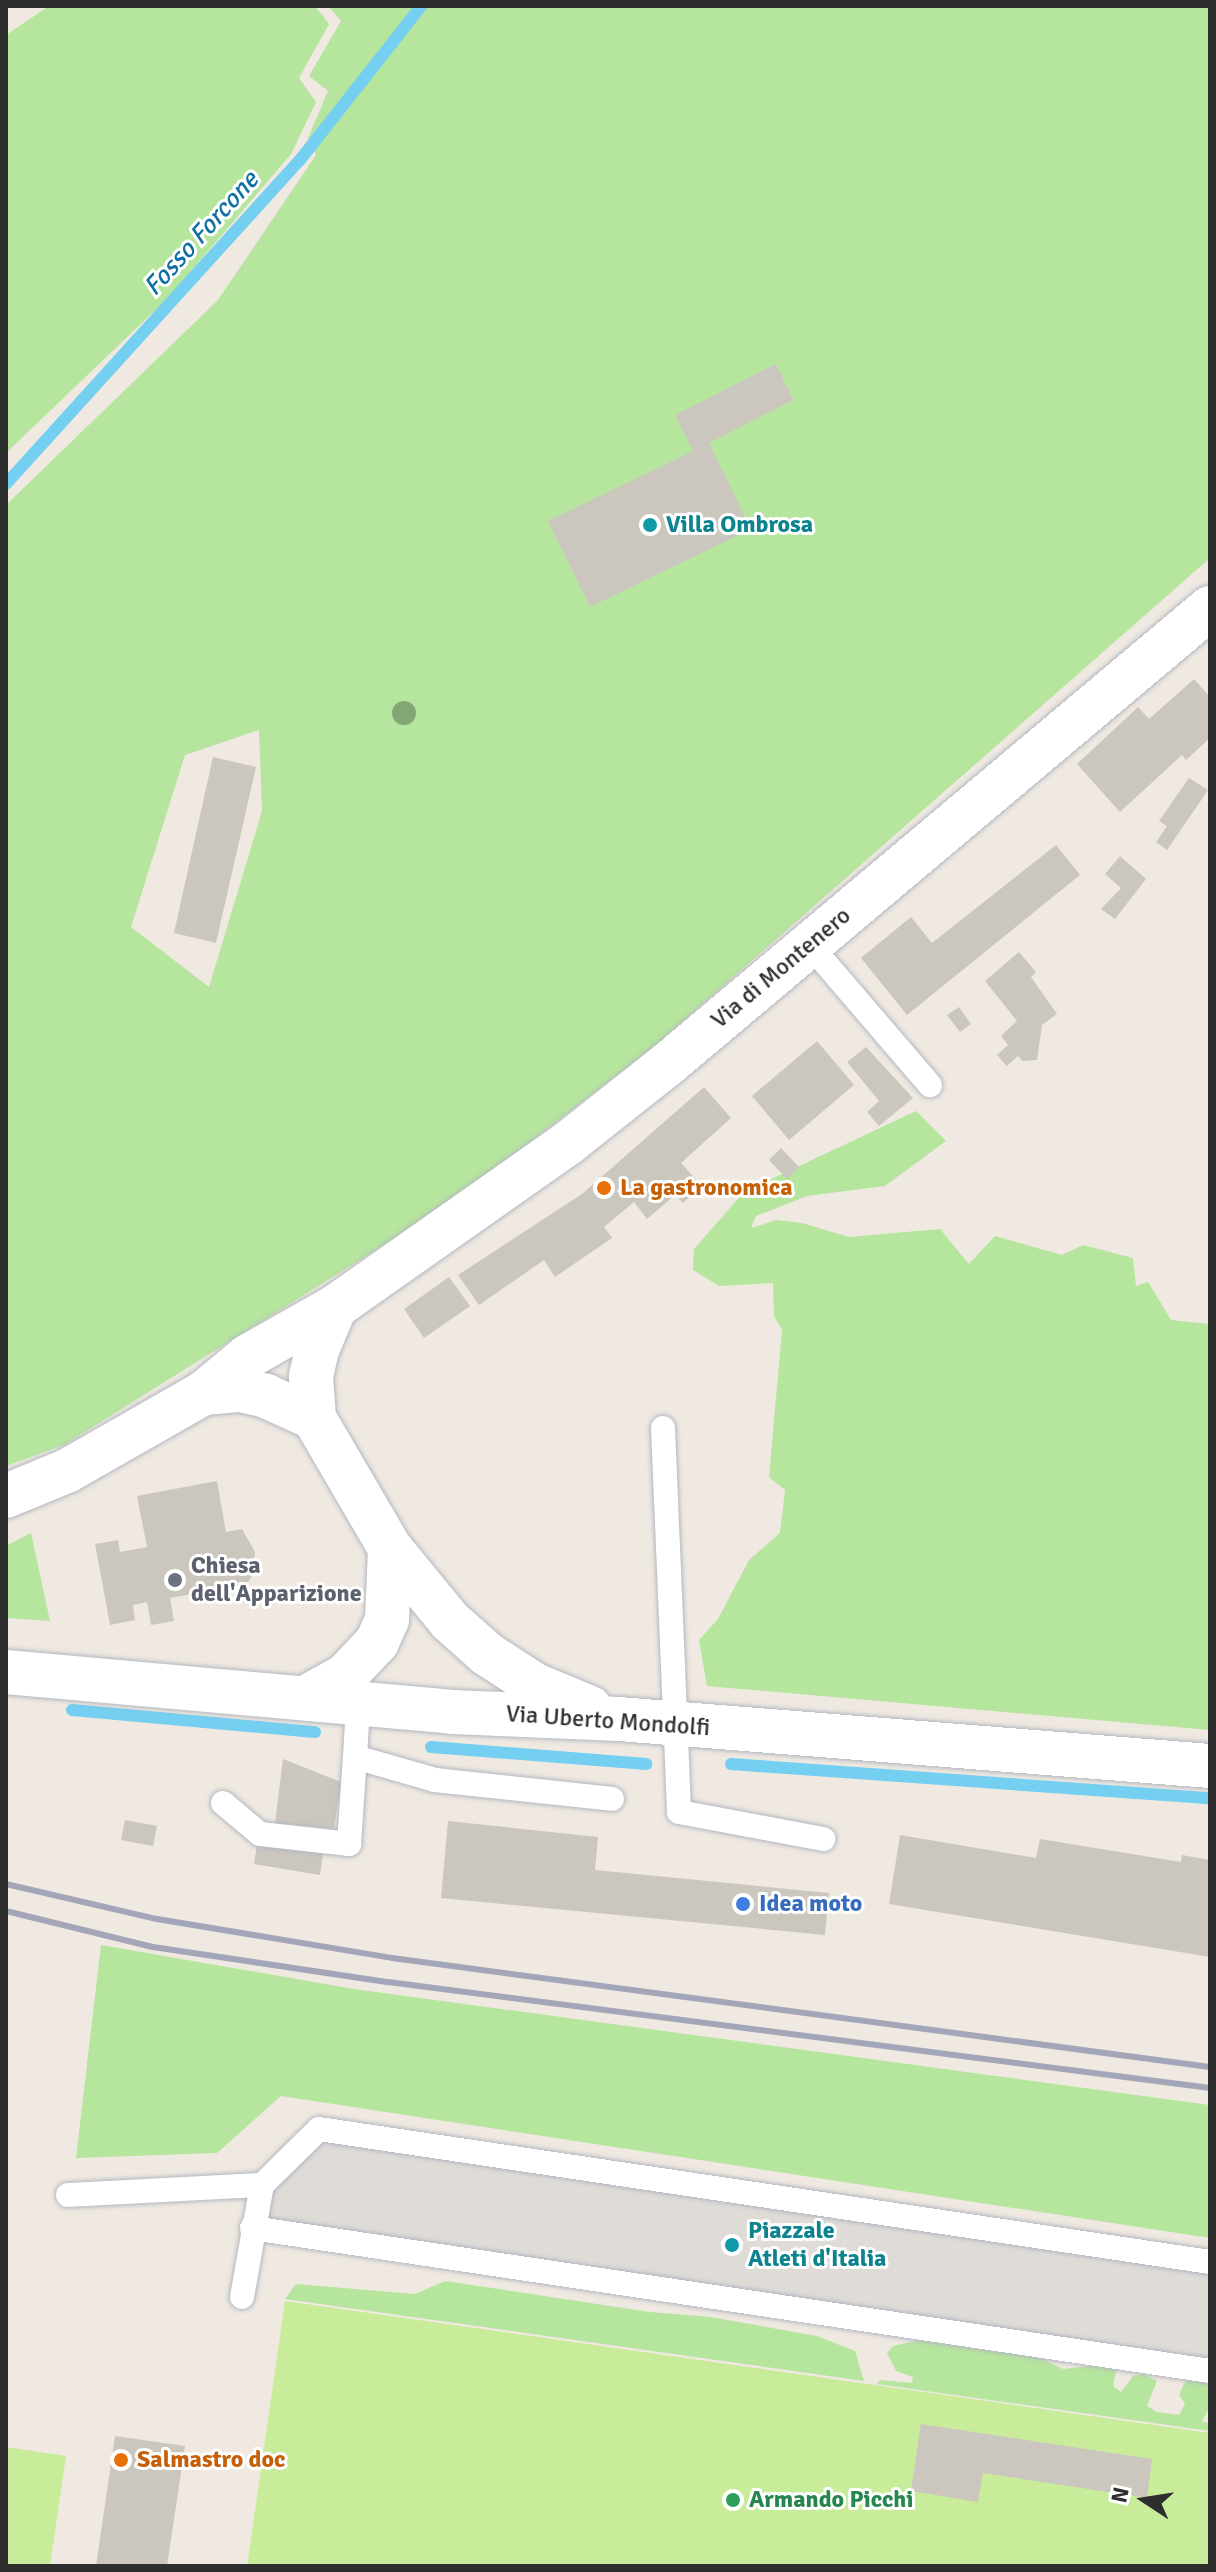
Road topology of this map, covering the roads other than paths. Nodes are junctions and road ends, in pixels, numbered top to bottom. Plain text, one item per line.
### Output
1 (1210, 608) edge
2 (809, 944) junction
3 (930, 1085) dead end
4 (335, 1307) junction
5 (204, 1393) junction
6 (314, 1418) junction
7 (663, 1428) dead end
8 (6, 1496) edge
9 (390, 1548) junction
10 (6, 1672) edge
11 (305, 1698) junction
12 (358, 1704) junction
13 (619, 1719) junction
14 (675, 1725) junction
15 (355, 1757) junction
16 (1210, 1766) edge
17 (612, 1799) dead end
18 (223, 1803) dead end
19 (823, 1839) dead end
20 (262, 2185) junction
21 (68, 2195) dead end
22 (252, 2228) junction
23 (1210, 2262) edge
24 (242, 2297) dead end
25 (1210, 2371) edge

1 - 2 main road, Via di Montenero
2 - 3 lane
2 - 4 main road, Via di Montenero
4 - 5 main road, Via di Montenero
4 - 6 main road
5 - 6 main road, Via di Montenero
5 - 8 main road, Via di Montenero
6 - 9 main road
7 - 14 lane
9 - 11 main road
9 - 13 main road
10 - 11 main road, Via Uberto Mondolfi
11 - 12 main road, Via Uberto Mondolfi
12 - 13 main road, Via Uberto Mondolfi
12 - 15 lane
13 - 14 main road, Via Uberto Mondolfi
14 - 16 main road, Via Uberto Mondolfi
14 - 19 lane
15 - 17 lane
15 - 18 lane
20 - 21 lane
20 - 22 lane
20 - 23 lane
22 - 24 lane
22 - 25 lane

